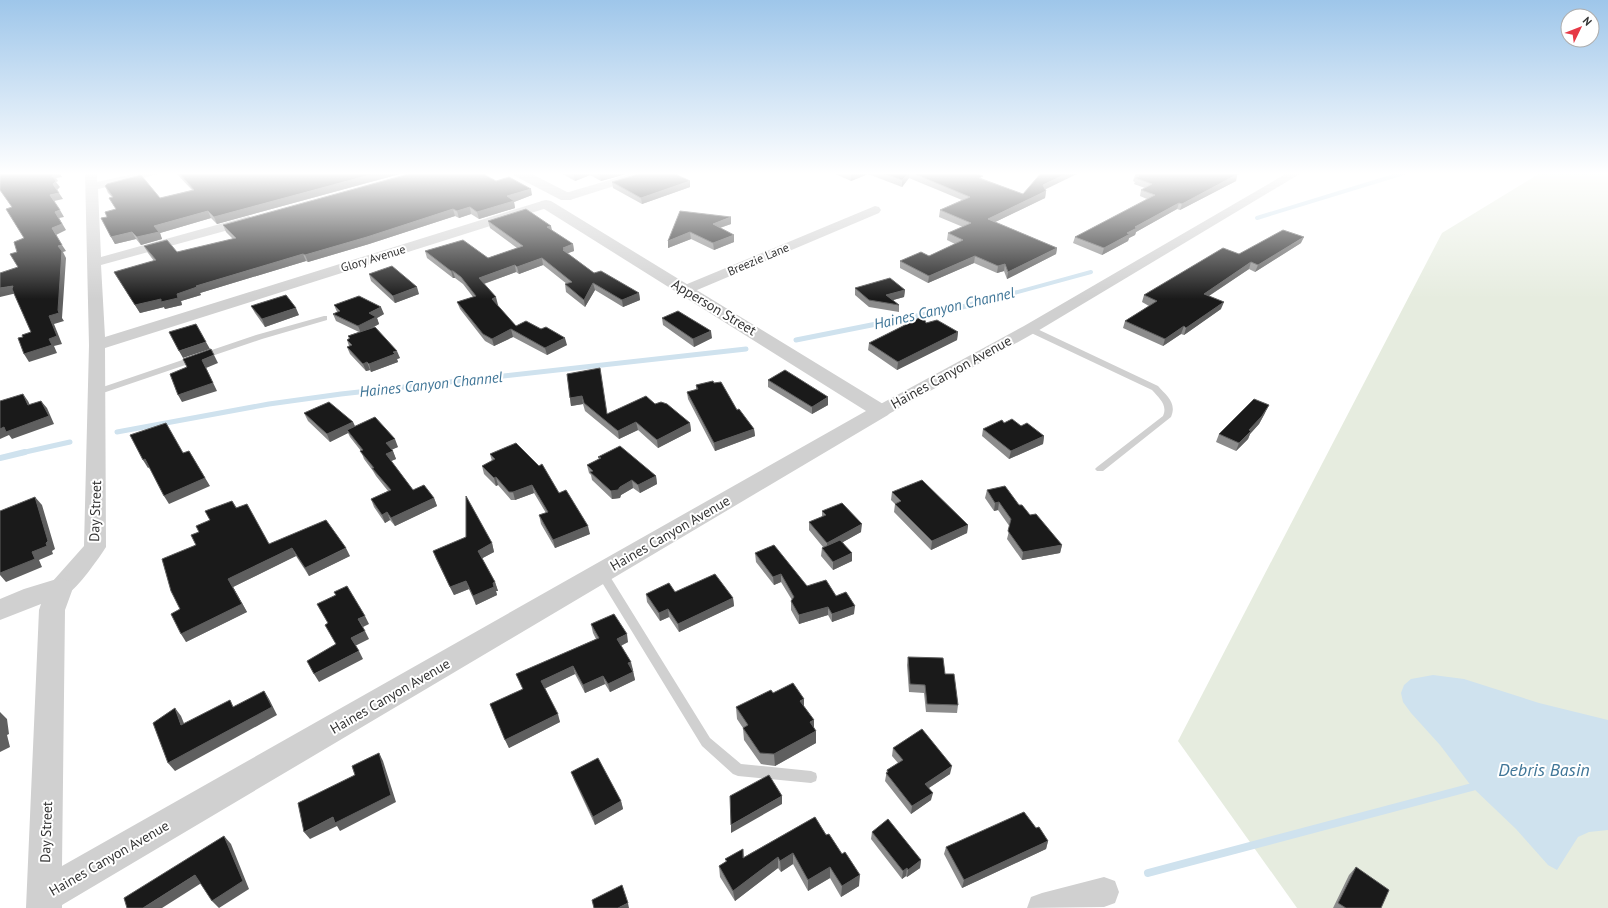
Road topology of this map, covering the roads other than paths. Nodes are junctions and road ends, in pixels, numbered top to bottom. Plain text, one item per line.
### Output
1 (92, 214) edge
2 (513, 214) edge
3 (563, 214) edge
4 (866, 214) edge
5 (1225, 214) edge
6 (263, 216) edge
7 (94, 263) junction
8 (685, 290) junction
9 (324, 318) dead end
10 (1030, 329) junction
11 (97, 345) junction
12 (97, 392) junction
13 (881, 411) junction
14 (1100, 469) dead end
15 (602, 572) junction
16 (60, 588) junction
17 (0, 610) edge
18 (811, 777) dead end
19 (1104, 892) dead end
20 (44, 902) edge
21 (1042, 908) edge

1 - 7 street, Day Street
2 - 11 street, Glory Avenue
3 - 8 street, Apperson Street
4 - 8 street, Breezie Lane
5 - 10 street, Haines Canyon Avenue
6 - 7 street
7 - 11 street, Day Street
8 - 13 street, Apperson Street
9 - 12 lane
10 - 13 street, Haines Canyon Avenue
10 - 14 lane
11 - 12 street, Day Street
12 - 16 street, Day Street
13 - 15 street, Haines Canyon Avenue
15 - 18 lane
15 - 20 street, Haines Canyon Avenue
16 - 17 street
16 - 20 street, Day Street
19 - 21 street

